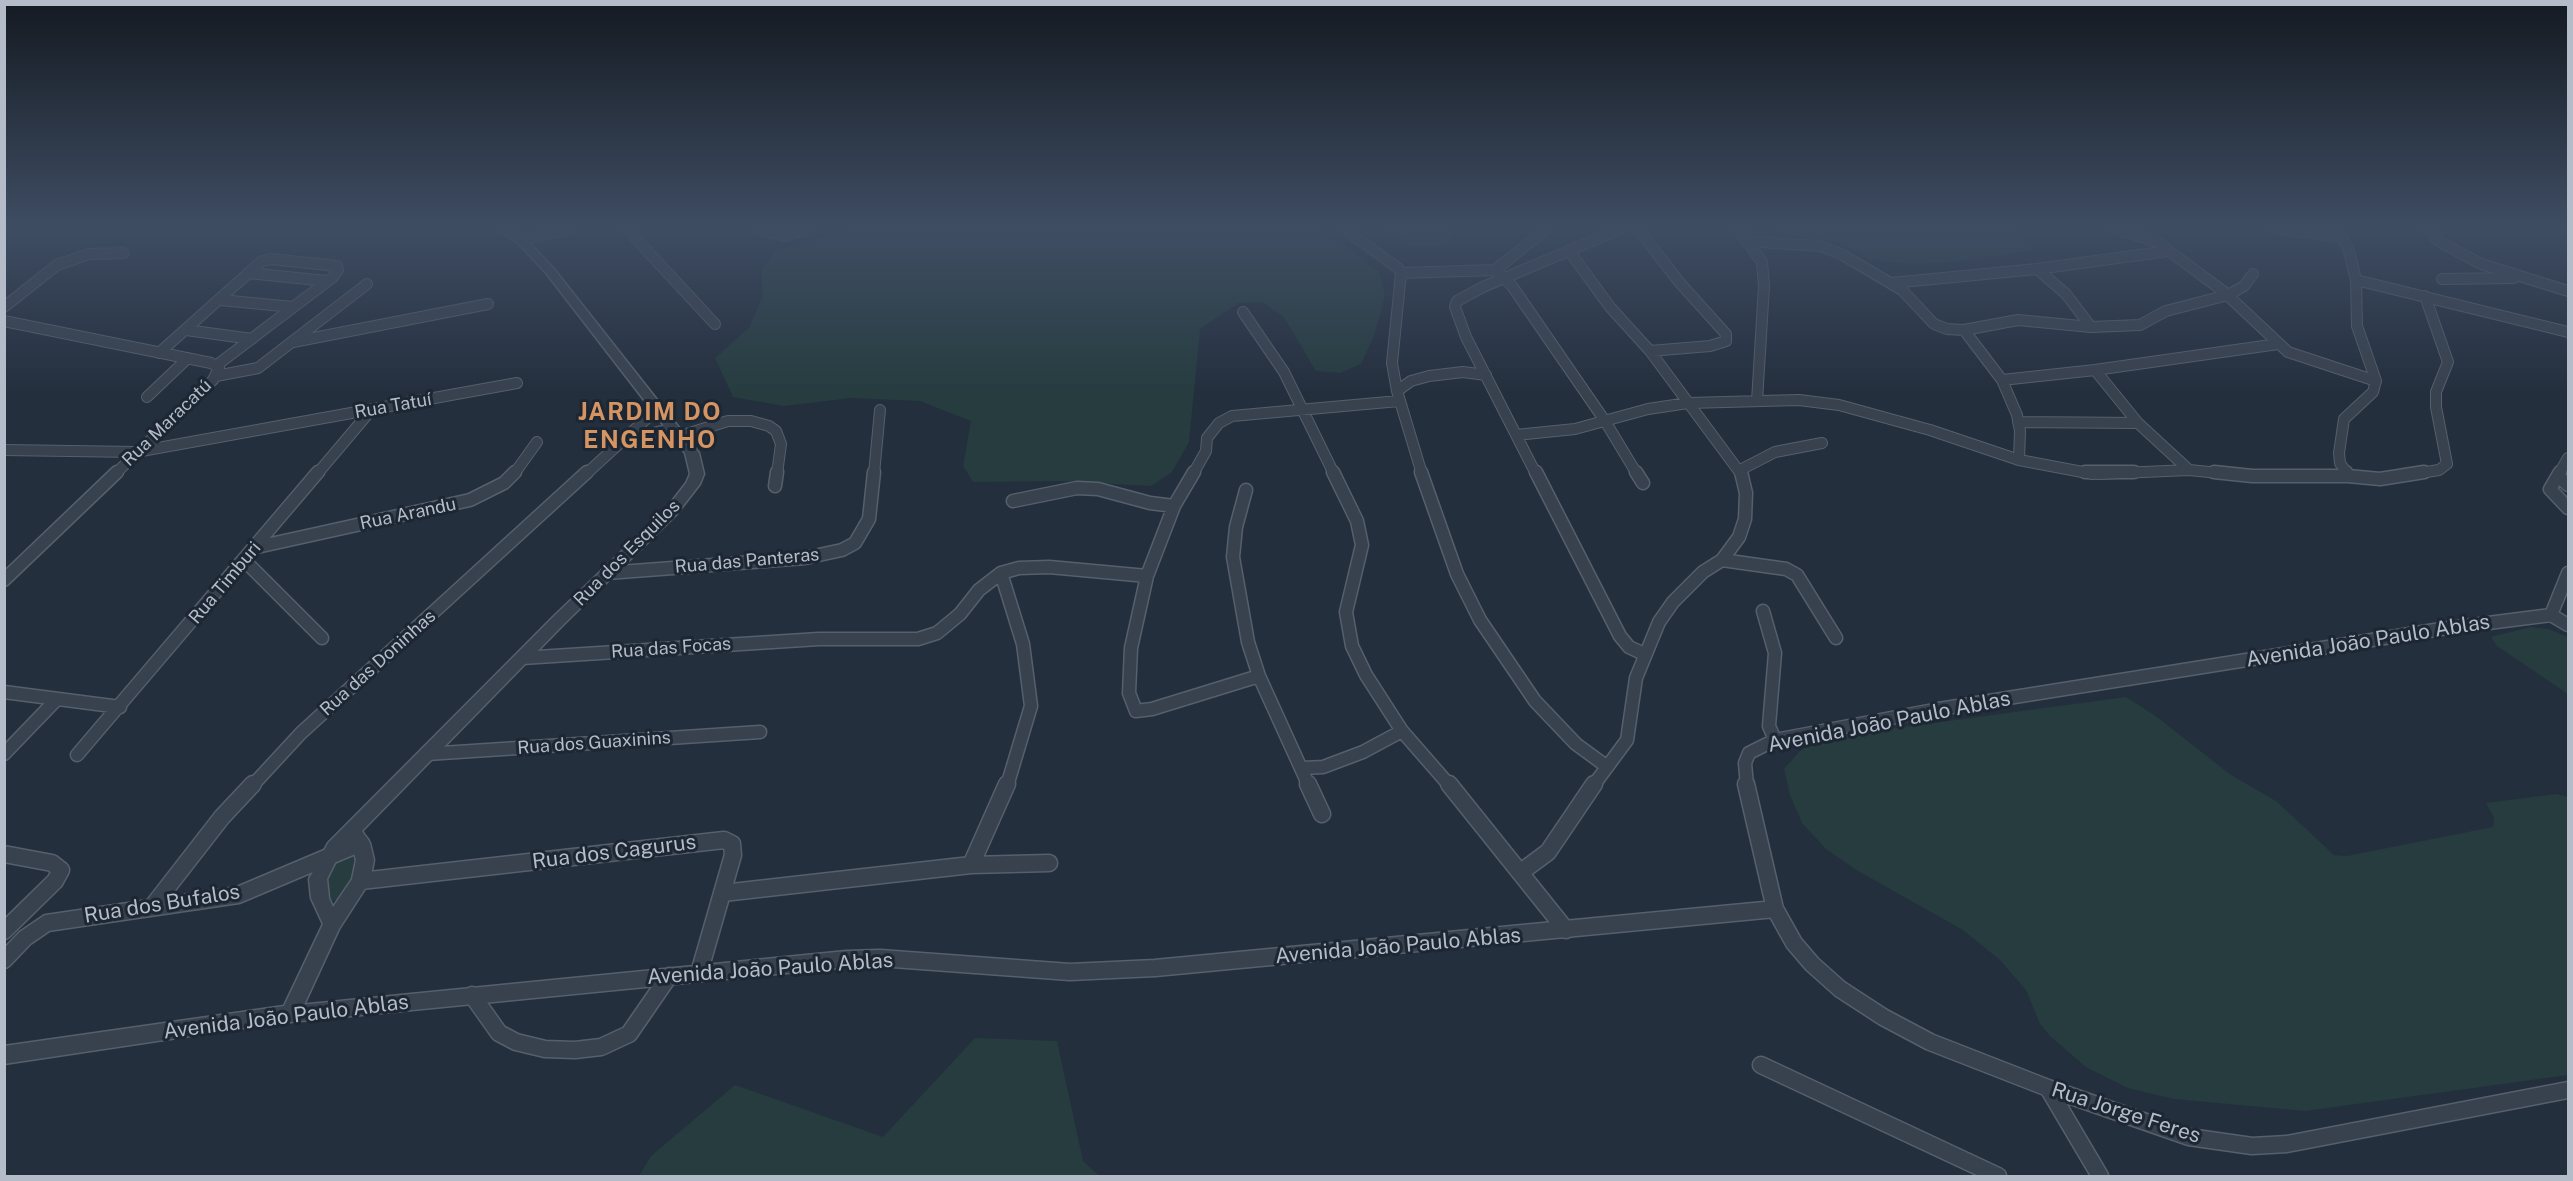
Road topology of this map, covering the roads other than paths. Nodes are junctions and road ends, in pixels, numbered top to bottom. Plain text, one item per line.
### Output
1 (34, 283) edge
2 (238, 283) edge
3 (324, 283) edge
4 (559, 283) edge
5 (677, 283) edge
6 (1400, 283) edge
7 (1494, 283) edge
8 (1509, 283) edge
9 (1593, 283) edge
10 (1680, 283) edge
11 (1764, 283) edge
12 (1891, 283) edge
13 (2053, 283) edge
14 (2212, 283) edge
15 (2246, 283) edge
16 (2356, 283) edge
17 (2369, 283) edge
18 (2541, 283) edge
19 (367, 284) dead end
20 (2568, 291) edge
21 (2228, 295) junction
22 (2425, 296) junction
23 (220, 300) junction
24 (488, 304) dead end
25 (4, 307) edge
26 (293, 307) junction
27 (1244, 312) dead end
28 (4, 321) edge
29 (715, 324) dead end
30 (2091, 327) junction
31 (186, 330) junction
32 (1964, 330) junction
33 (2568, 332) edge
34 (252, 339) junction
35 (293, 342) junction
36 (2278, 344) junction
37 (1650, 351) junction
38 (159, 353) junction
39 (188, 357) junction
40 (2095, 370) junction
41 (216, 371) junction
42 (1486, 375) junction
43 (2002, 380) junction
44 (2376, 381) junction
45 (517, 383) dead end
46 (1398, 396) junction
47 (147, 397) dead end
48 (1757, 400) junction
49 (1688, 403) junction
50 (1302, 408) junction
51 (372, 409) junction
52 (656, 410) junction
53 (880, 410) dead end
54 (1605, 421) junction
55 (2018, 423) junction
56 (2138, 423) junction
57 (676, 432) junction
58 (1516, 435) junction
59 (625, 440) junction
60 (537, 442) dead end
61 (1822, 443) dead end
62 (4, 450) edge
63 (136, 452) junction
64 (2568, 458) edge
65 (2019, 460) junction
66 (1740, 470) junction
67 (2188, 470) junction
68 (2348, 476) junction
69 (2558, 476) junction
70 (1643, 483) dead end
71 (2568, 485) edge
72 (775, 486) dead end
73 (1246, 490) dead end
74 (1012, 501) dead end
75 (1174, 506) junction
76 (2568, 508) edge
77 (257, 546) junction
78 (1722, 560) junction
79 (245, 561) junction
80 (608, 573) junction
81 (1001, 573) junction
82 (2568, 573) edge
83 (1147, 576) junction
84 (6, 577) edge
85 (1763, 611) dead end
86 (2551, 615) junction
87 (2568, 625) edge
88 (322, 638) dead end
89 (1836, 638) dead end
90 (1644, 654) junction
91 (522, 658) junction
92 (1258, 676) junction
93 (4, 692) edge
94 (57, 699) junction
95 (120, 707) junction
96 (1402, 731) junction
97 (760, 732) dead end
98 (1775, 740) junction
99 (4, 754) edge
100 (427, 754) junction
101 (77, 755) dead end
102 (1606, 766) junction
103 (1303, 768) junction
104 (1322, 814) dead end
105 (357, 837) junction
106 (4, 854) edge
107 (327, 858) junction
108 (1049, 864) dead end
109 (971, 865) junction
110 (1521, 872) junction
111 (361, 881) junction
112 (723, 893) junction
113 (152, 907) junction
114 (1775, 909) junction
115 (332, 924) junction
116 (1566, 930) junction
117 (4, 931) edge
118 (4, 960) edge
119 (699, 974) junction
120 (669, 976) junction
121 (472, 995) junction
122 (290, 1014) junction
123 (4, 1055) edge
124 (1761, 1065) dead end
125 (2048, 1089) junction
126 (2568, 1090) edge
127 (1998, 1176) edge
128 (2100, 1176) edge

1 - 25 street
2 - 23 street
3 - 26 street
4 - 52 street, Rua dos Esquilos
5 - 29 street
6 - 46 street
7 - 42 street
8 - 54 street
9 - 37 street
10 - 37 street
11 - 48 street
12 - 32 street
13 - 30 street
14 - 21 street
15 - 21 street
16 - 44 street
17 - 22 street
18 - 20 street
19 - 35 street
21 - 30 street
21 - 36 street
22 - 33 street
22 - 68 street
23 - 26 street
23 - 31 street
24 - 35 street
26 - 34 street
27 - 50 street
28 - 38 street, Rua Maracatú
30 - 32 street
31 - 34 street
31 - 38 street
32 - 43 street
34 - 41 street
35 - 41 street
36 - 40 street
36 - 44 street
37 - 49 street
38 - 39 street, Rua Maracatú
39 - 41 street, Rua Maracatú
39 - 47 street
40 - 43 street
40 - 56 street
41 - 63 street, Rua Maracatú
42 - 46 street
42 - 58 street
43 - 55 street
44 - 68 street
45 - 51 street, Rua Tatuí
46 - 50 street
46 - 102 street
48 - 49 street
48 - 65 street
49 - 54 street
49 - 66 street
50 - 75 street
50 - 96 street
51 - 63 street, Rua Tatuí
51 - 77 street, Rua Timburi
52 - 57 street, Rua dos Esquilos
52 - 59 street, Rua das Doninhas
53 - 80 street, Rua das Panteras
54 - 58 street
54 - 70 street
55 - 56 street
55 - 65 street
56 - 67 street
57 - 59 street, Rua das Doninhas
57 - 72 street, Rua das Doninhas
57 - 80 street, Rua dos Esquilos
58 - 90 street
59 - 113 street, Rua das Doninhas
60 - 77 street, Rua Arandu
61 - 66 street
62 - 63 street, Rua Tatuí
63 - 84 street, Rua Maracatú
64 - 69 street
65 - 67 street
66 - 78 street
67 - 68 street
69 - 71 street
69 - 76 street
73 - 92 street
74 - 75 street
75 - 83 street
77 - 79 street, Rua Timburi
78 - 89 street
78 - 90 street
79 - 88 street
79 - 95 street, Rua Timburi
80 - 91 street, Rua dos Esquilos
81 - 83 street
81 - 91 street, Rua das Focas
81 - 109 street
82 - 86 street
83 - 92 street
85 - 98 street
86 - 87 street
86 - 98 street, Avenida João Paulo Ablas
90 - 102 street
91 - 100 street, Rua dos Esquilos
92 - 103 street
93 - 94 street
94 - 95 street
94 - 99 street
95 - 101 street, Rua Timburi
96 - 103 street
96 - 110 street
97 - 100 street, Rua dos Guaxinins
98 - 114 street, Avenida João Paulo Ablas
100 - 105 street, Rua dos Esquilos
102 - 110 street
103 - 104 street
105 - 107 street, Rua dos Esquilos
105 - 111 street
106 - 117 street
107 - 113 street, Rua dos Bufalos
107 - 115 street, Rua dos Esquilos
108 - 109 street
109 - 112 street
110 - 116 street
111 - 112 street, Rua dos Cagurus
111 - 115 street
112 - 119 street, Rua dos Cagurus
113 - 118 street, Rua dos Bufalos
114 - 116 street, Avenida João Paulo Ablas
114 - 125 street, Rua Jorge Feres
115 - 122 street
116 - 119 street, Avenida João Paulo Ablas
119 - 120 street, Avenida João Paulo Ablas
120 - 121 street, Avenida João Paulo Ablas
120 - 121 street
121 - 122 street, Avenida João Paulo Ablas
122 - 123 street, Avenida João Paulo Ablas
124 - 127 street
125 - 126 street, Rua Jorge Feres
125 - 128 street

